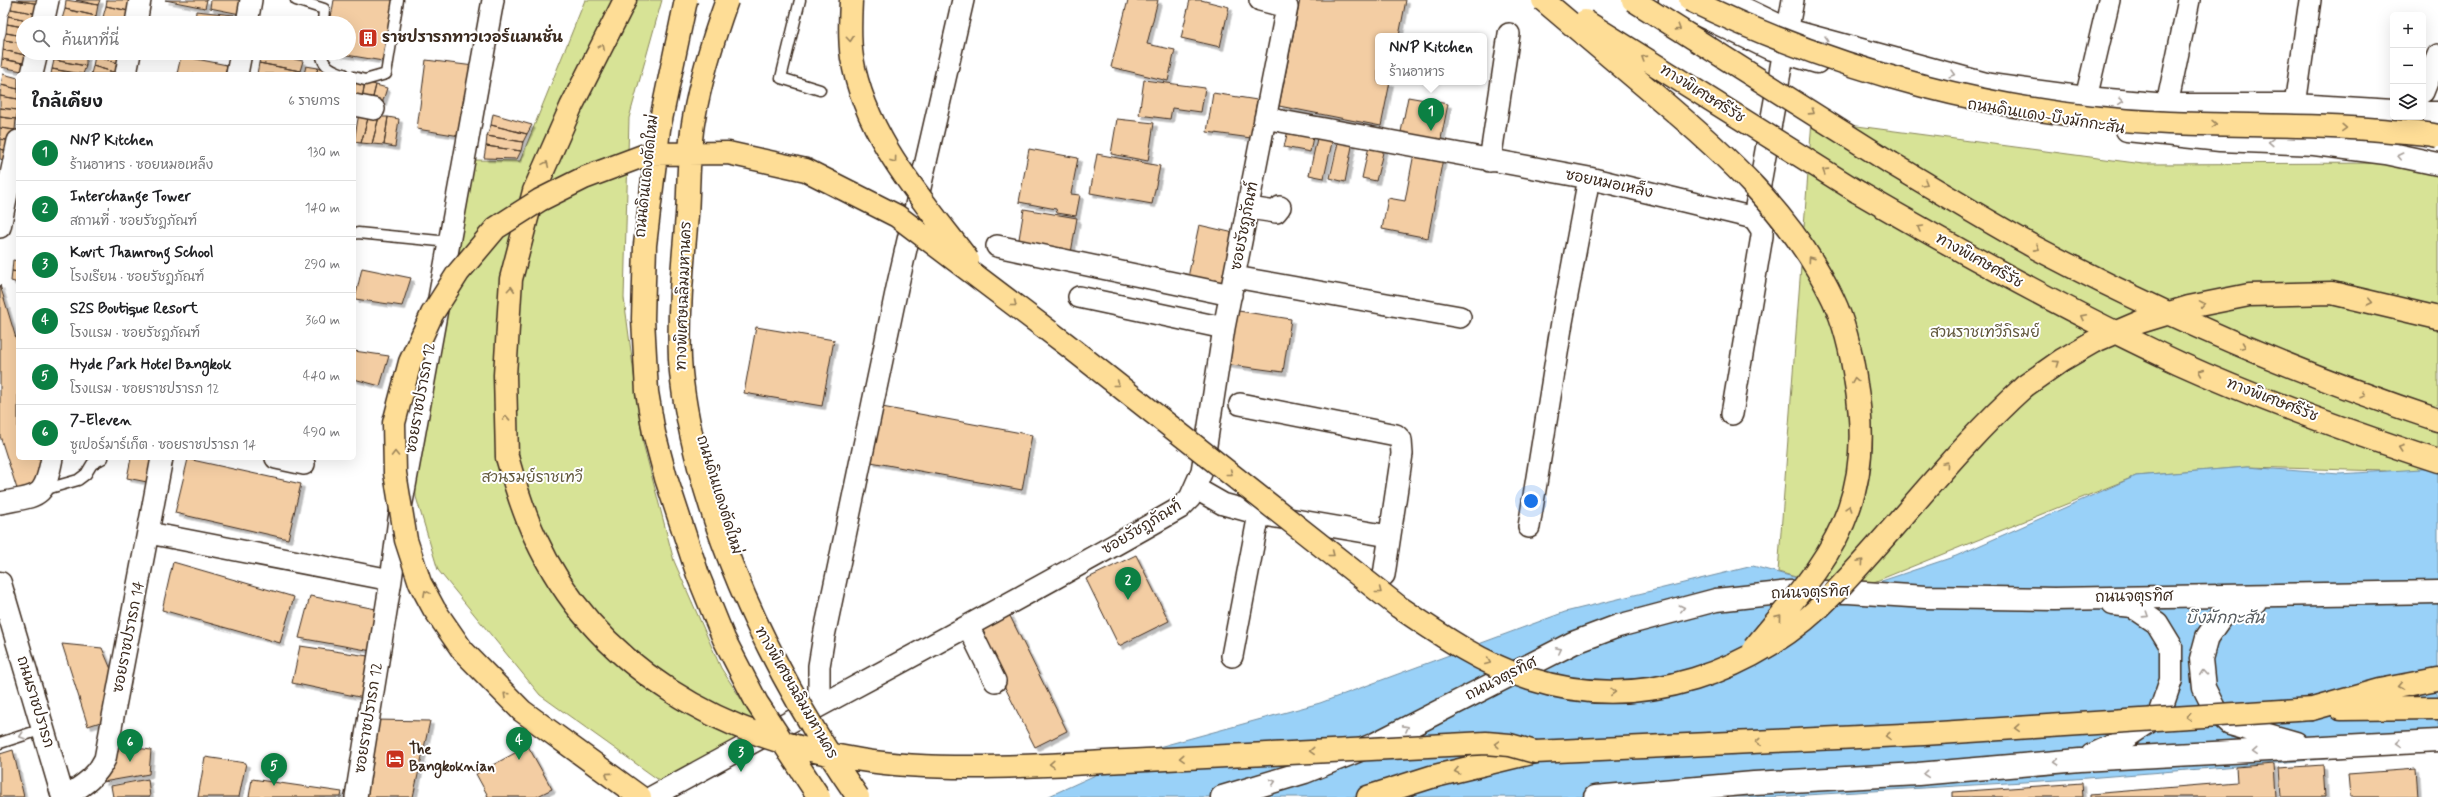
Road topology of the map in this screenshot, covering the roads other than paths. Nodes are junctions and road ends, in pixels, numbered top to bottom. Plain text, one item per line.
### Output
1 (48, 0) edge
2 (140, 0) edge
3 (251, 0) edge
4 (296, 0) edge
5 (398, 0) edge
6 (493, 0) edge
7 (625, 0) edge
8 (677, 0) edge
9 (686, 0) edge
10 (718, 0) edge
11 (727, 0) edge
12 (800, 0) edge
13 (851, 0) edge
14 (963, 0) edge
15 (1260, 0) edge
16 (1543, 0) edge
17 (1552, 0) edge
18 (1633, 0) edge
19 (1670, 0) edge
20 (1690, 0) edge
21 (1726, 0) edge
22 (1793, 0) edge
23 (2109, 0) edge
24 (2189, 0) edge
25 (2310, 0) edge
26 (325, 4) edge
27 (45, 16) edge
28 (137, 16) edge
29 (248, 16) edge
30 (324, 16) edge
31 (1791, 31) junction
32 (1509, 34) dead end
33 (1787, 54) junction
34 (2438, 55) edge
35 (35, 60) edge
36 (129, 60) edge
37 (240, 60) edge
38 (323, 60) edge
39 (32, 72) edge
40 (126, 72) edge
41 (237, 72) edge
42 (337, 72) edge
43 (356, 78) edge
44 (2426, 85) edge
45 (820, 90) dead end
46 (2086, 98) junction
47 (356, 105) edge
48 (2167, 105) junction
49 (2295, 105) junction
50 (374, 109) dead end
51 (2390, 111) edge
52 (2426, 113) edge
53 (2438, 113) edge
54 (1265, 118) junction
55 (2438, 136) edge
56 (16, 151) edge
57 (1490, 161) junction
58 (2438, 164) edge
59 (1589, 178) junction
60 (1280, 207) dead end
61 (1249, 208) junction
62 (1754, 218) junction
63 (0, 227) edge
64 (356, 233) edge
65 (449, 242) junction
66 (997, 246) dead end
67 (984, 280) junction
68 (1233, 286) junction
69 (1079, 297) dead end
70 (1460, 317) dead end
71 (2438, 318) edge
72 (1224, 328) junction
73 (1240, 404) dead end
74 (1732, 414) dead end
75 (2438, 420) edge
76 (51, 460) edge
77 (162, 460) edge
78 (285, 460) edge
79 (89, 461) edge
80 (2438, 461) edge
81 (304, 464) dead end
82 (1195, 488) junction
83 (43, 490) junction
84 (0, 503) edge
85 (1259, 514) junction
86 (1529, 527) dead end
87 (149, 533) junction
88 (1389, 536) junction
89 (1384, 575) dead end
90 (391, 580) junction
91 (0, 583) edge
92 (2333, 592) junction
93 (2438, 592) edge
94 (2054, 599) junction
95 (968, 626) junction
96 (1232, 656) dead end
97 (1746, 658) junction
98 (2438, 679) edge
99 (995, 681) dead end
100 (814, 707) junction
101 (2438, 708) edge
102 (2312, 709) junction
103 (43, 729) junction
104 (769, 733) junction
105 (2438, 741) edge
106 (0, 743) edge
107 (2317, 749) junction
108 (1535, 752) junction
109 (2080, 760) junction
110 (64, 797) edge
111 (356, 797) edge
112 (640, 797) edge
113 (652, 797) edge
114 (812, 797) edge
115 (819, 797) edge
116 (858, 797) edge
117 (864, 797) edge
118 (1222, 797) edge
119 (1368, 797) edge
120 (1595, 797) edge

1 - 27 street
2 - 28 street
3 - 29 street
4 - 26 lane
5 - 43 lane
6 - 65 street, ซอยราชปรารภ 12
108 -> 7 highway, bridge
8 - 104 street, ถนนดินแดงตัดใหม่
9 - 115 highway, bridge
10 - 100 street, ถนนดินแดงตัดใหม่
11 - 116 highway, ทางพิเศษเฉลิมมหานคร, bridge
12 - 45 lane
13 -> 67 highway, bridge
14 - 100 street
15 - 54 street, ซอยรัชฎภัณฑ์
97 -> 16 highway, bridge
80 -> 17 highway, ทางพิเศษศรีรัช, bridge
18 -> 75 highway, bridge
19 - 33 street, ถนนดินแดง-บึงมักกะสัน
20 -> 55 highway, bridge
21 - 31 street, ถนนดินแดง-บึงมักกะสัน
22 - 31 street
23 - 46 street
24 - 48 street
25 - 49 street
26 - 30 lane
31 - 33 street
31 -> 46 street, ถนนดินแดง-บึงมักกะสัน
32 - 57 street
58 -> 33 street, ถนนดินแดง-บึงมักกะสัน
33 - 62 street
34 - 44 street
35 - 39 street
36 - 40 street
37 - 41 street
38 - 42 lane
46 -> 48 street, ถนนดินแดง-บึงมักกะสัน
47 - 50 street
48 - 49 street, ถนนดินแดง-บึงมักกะสัน
49 - 51 street, ถนนดินแดง-บึงมักกะสัน
52 - 53 street
54 - 57 street, ซอยหมอเหล็ง
54 - 61 street, ซอยรัชฎภัณฑ์
56 - 63 street
57 - 59 street, ซอยหมอเหล็ง
59 - 62 street, ซอยหมอเหล็ง
59 - 86 street
60 - 61 street
61 - 68 street, ซอยรัชฎภัณฑ์
62 - 74 street
64 - 65 lane
65 - 90 street, ซอยราชปรารภ 12
66 - 68 street
67 -> 97 highway, bridge
112 -> 67 highway, bridge
68 - 70 street
68 - 72 street, ซอยรัชฎภัณฑ์
69 - 72 street
97 -> 71 highway, bridge
72 - 82 street, ซอยรัชฎภัณฑ์
73 - 88 street
76 - 83 street
77 - 87 street, ซอยราชปรารภ 14
78 - 81 street
79 - 83 lane
82 - 85 street
82 - 95 street, ซอยรัชฎภัณฑ์
83 - 84 street
85 - 88 street
85 - 96 street
87 - 90 street
87 - 110 street, ซอยราชปรารภ 14
88 - 89 street
90 - 111 street, ซอยราชปรารภ 12
91 - 103 street, ถนนราชปรารภ
92 - 93 street, ถนนจตุรทิศ
92 - 94 street, ถนนจตุรทิศ
107 -> 92 street
94 -> 109 street, bridge
118 -> 94 street, ถนนจตุรทิศ, bridge
95 - 99 street
95 - 100 street, ซอยรัชฎภัณฑ์
98 -> 102 highway
100 - 104 street, ซอยรัชฎภัณฑ์
100 - 117 street, ถนนดินแดงตัดใหม่
101 - 102 highway
102 -> 108 highway, bridge
103 -> 106 lane
103 - 110 street, ถนนราชปรารภ
104 - 113 street, ซอยรัชฎภัณฑ์
104 - 114 street, ถนนดินแดงตัดใหม่
105 -> 107 street
107 -> 109 street
108 -> 119 highway
109 -> 120 street

